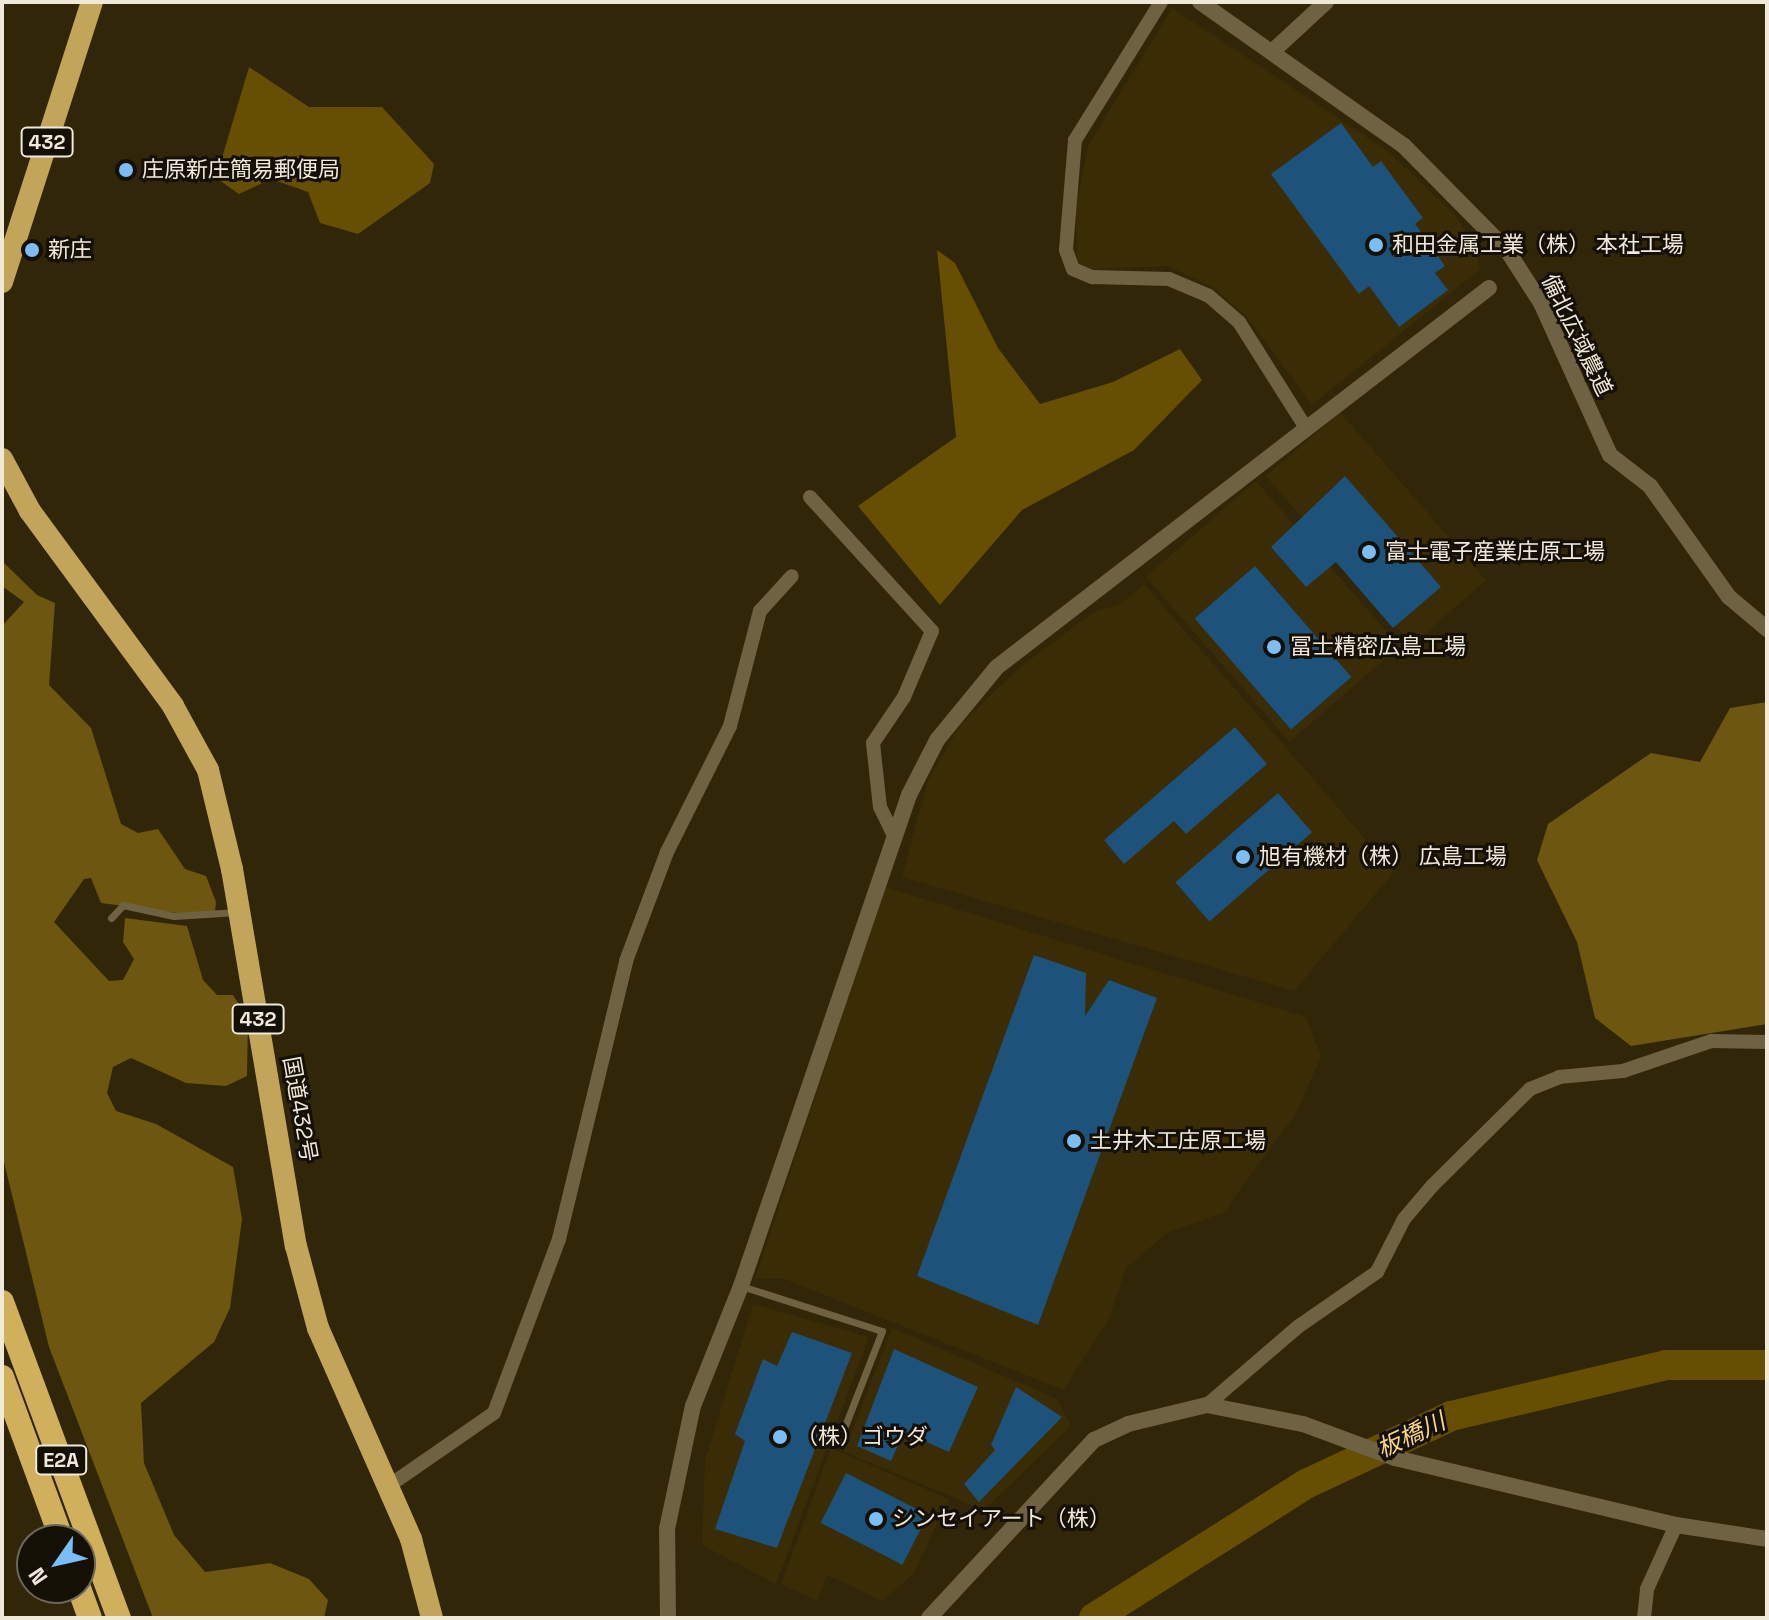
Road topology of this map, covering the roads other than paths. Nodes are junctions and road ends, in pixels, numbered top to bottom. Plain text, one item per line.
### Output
1 (92, 2) edge
2 (1161, 2) edge
3 (1200, 2) edge
4 (1326, 2) edge
5 (1273, 51) junction
6 (3, 279) edge
7 (1489, 288) dead end
8 (1304, 425) junction
9 (2, 459) edge
10 (810, 497) dead end
11 (792, 576) dead end
12 (1767, 629) edge
13 (894, 836) junction
14 (240, 912) junction
15 (111, 918) dead end
16 (1767, 1042) edge
17 (741, 1286) junction
18 (2, 1302) edge
19 (2, 1377) edge
20 (1207, 1405) junction
21 (838, 1444) dead end
22 (390, 1485) junction
23 (56, 1524) edge
24 (1676, 1525) junction
25 (1767, 1539) edge
26 (119, 1618) edge
27 (432, 1618) edge
28 (668, 1618) edge
29 (929, 1618) edge
30 (1644, 1618) edge

1 - 6 highway, 432
2 - 8 street
3 - 5 street, 備北広域農道
4 - 5 street
5 - 12 street, 備北広域農道
7 - 8 street
8 - 13 street
9 - 14 highway, 国道432号 / 432
10 - 13 street
11 - 22 street
13 - 17 street
14 - 15 lane
14 - 22 highway, 国道432号 / 432
16 - 20 street
17 - 21 lane
17 - 28 street
18 - 26 highway, E2A
19 - 23 highway, E2A
20 - 24 street
20 - 29 street
22 - 27 highway, 国道432号 / 432
24 - 25 street
24 - 30 street

